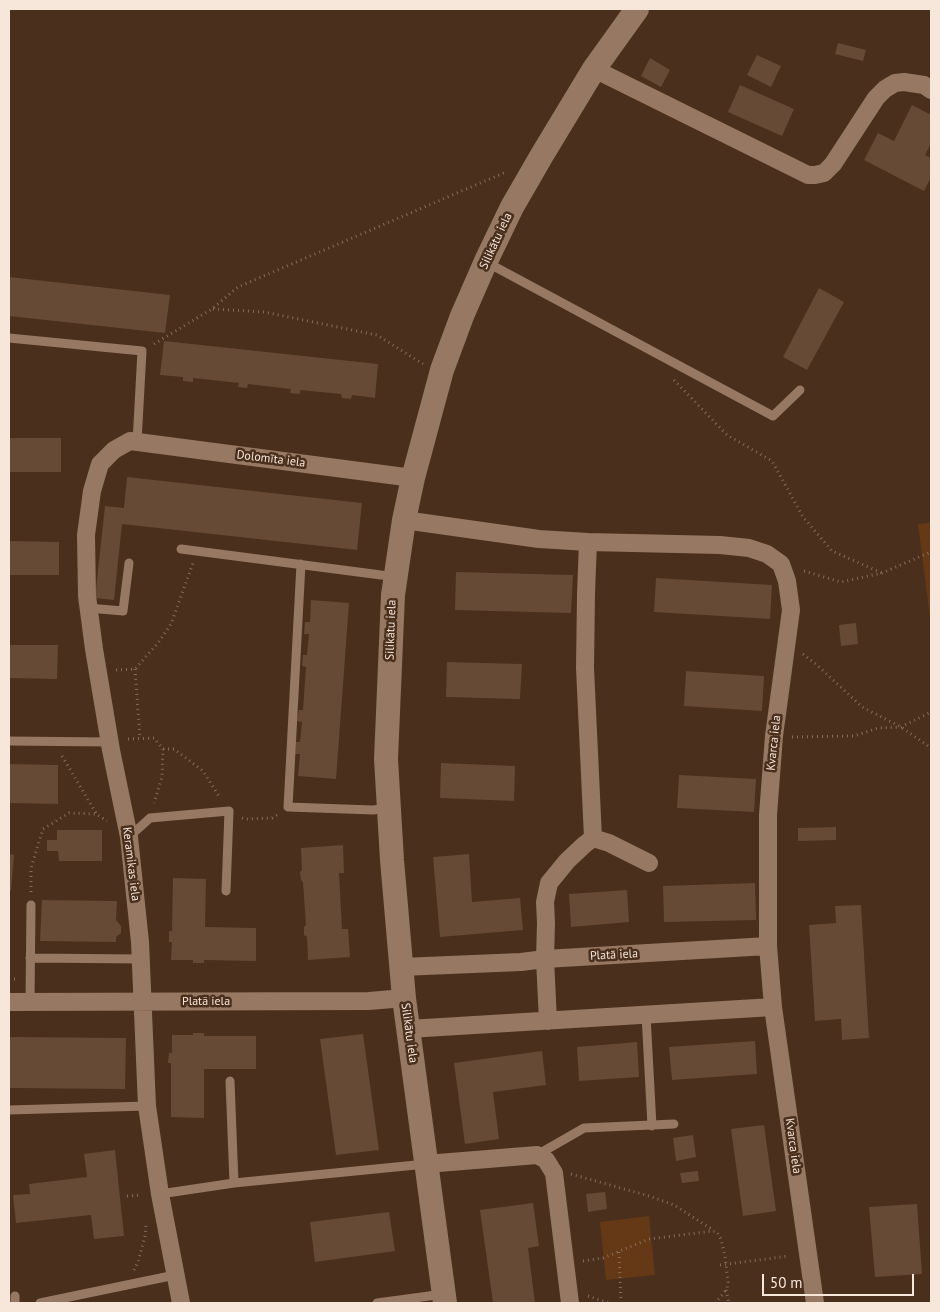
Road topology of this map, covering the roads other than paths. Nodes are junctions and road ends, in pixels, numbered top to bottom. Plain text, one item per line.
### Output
1 (637, 9) edge
2 (594, 69) junction
3 (931, 90) edge
4 (486, 262) junction
5 (9, 338) edge
6 (800, 390) dead end
7 (134, 442) junction
8 (412, 478) junction
9 (404, 520) junction
10 (588, 542) junction
11 (181, 549) dead end
12 (129, 563) dead end
13 (301, 564) junction
14 (396, 576) junction
15 (88, 608) junction
16 (9, 741) edge
17 (110, 742) junction
18 (389, 808) junction
19 (129, 837) junction
20 (593, 838) junction
21 (649, 863) dead end
22 (226, 891) dead end
23 (31, 905) road end
24 (768, 946) junction
25 (30, 958) junction
26 (545, 959) junction
27 (141, 960) junction
28 (401, 967) junction
29 (404, 998) junction
30 (9, 1002) edge
31 (30, 1002) junction
32 (144, 1002) junction
33 (773, 1007) junction
34 (646, 1015) junction
35 (548, 1021) junction
36 (408, 1029) junction
37 (230, 1080) dead end
38 (147, 1106) junction
39 (9, 1110) edge
40 (674, 1124) dead end
41 (652, 1126) junction
42 (537, 1155) junction
43 (426, 1164) junction
44 (234, 1184) junction
45 (160, 1194) junction
46 (175, 1275) junction
47 (444, 1299) edge
48 (40, 1303) edge
49 (181, 1303) edge
50 (377, 1303) edge
51 (570, 1303) edge
52 (815, 1303) edge

1 - 2 main road, Silikātu iela
2 - 3 street
2 - 4 main road, Silikātu iela
4 - 6 lane
4 - 8 main road, Silikātu iela
5 - 7 lane
7 - 8 street, Dolomīta iela
7 - 15 street, Keramikas iela
8 - 9 main road, Silikātu iela
9 - 10 street
9 - 14 main road, Silikātu iela
10 - 20 street
10 - 24 street, Kvarca iela
11 - 13 lane
12 - 15 lane
13 - 14 lane
13 - 18 lane
14 - 18 main road, Silikātu iela
15 - 17 street, Keramikas iela
16 - 17 lane
17 - 19 street, Keramikas iela
18 - 28 main road, Silikātu iela
19 - 22 lane
19 - 27 street, Keramikas iela
20 - 21 street
20 - 26 street
23 - 25 lane
24 - 26 street, Platā iela
24 - 33 street, Kvarca iela
25 - 27 lane
25 - 31 lane
26 - 28 street, Platā iela
26 - 35 street
27 - 32 street, Keramikas iela
28 - 29 main road, Silikātu iela
29 - 32 street, Platā iela
29 - 36 main road, Silikātu iela
30 - 31 street, Platā iela
31 - 32 street, Platā iela
32 - 38 street, Keramikas iela
33 - 34 street
33 - 52 street, Kvarca iela
34 - 35 street
34 - 41 lane
35 - 36 street
36 - 43 main road, Silikātu iela
37 - 44 lane
38 - 39 lane
38 - 45 street, Keramikas iela
40 - 41 lane
41 - 42 lane
42 - 43 street
42 - 51 street
43 - 44 lane
43 - 47 main road, Silikātu iela
44 - 45 lane
45 - 46 street, Keramikas iela
46 - 48 lane
46 - 49 street, Keramikas iela
47 - 50 lane

